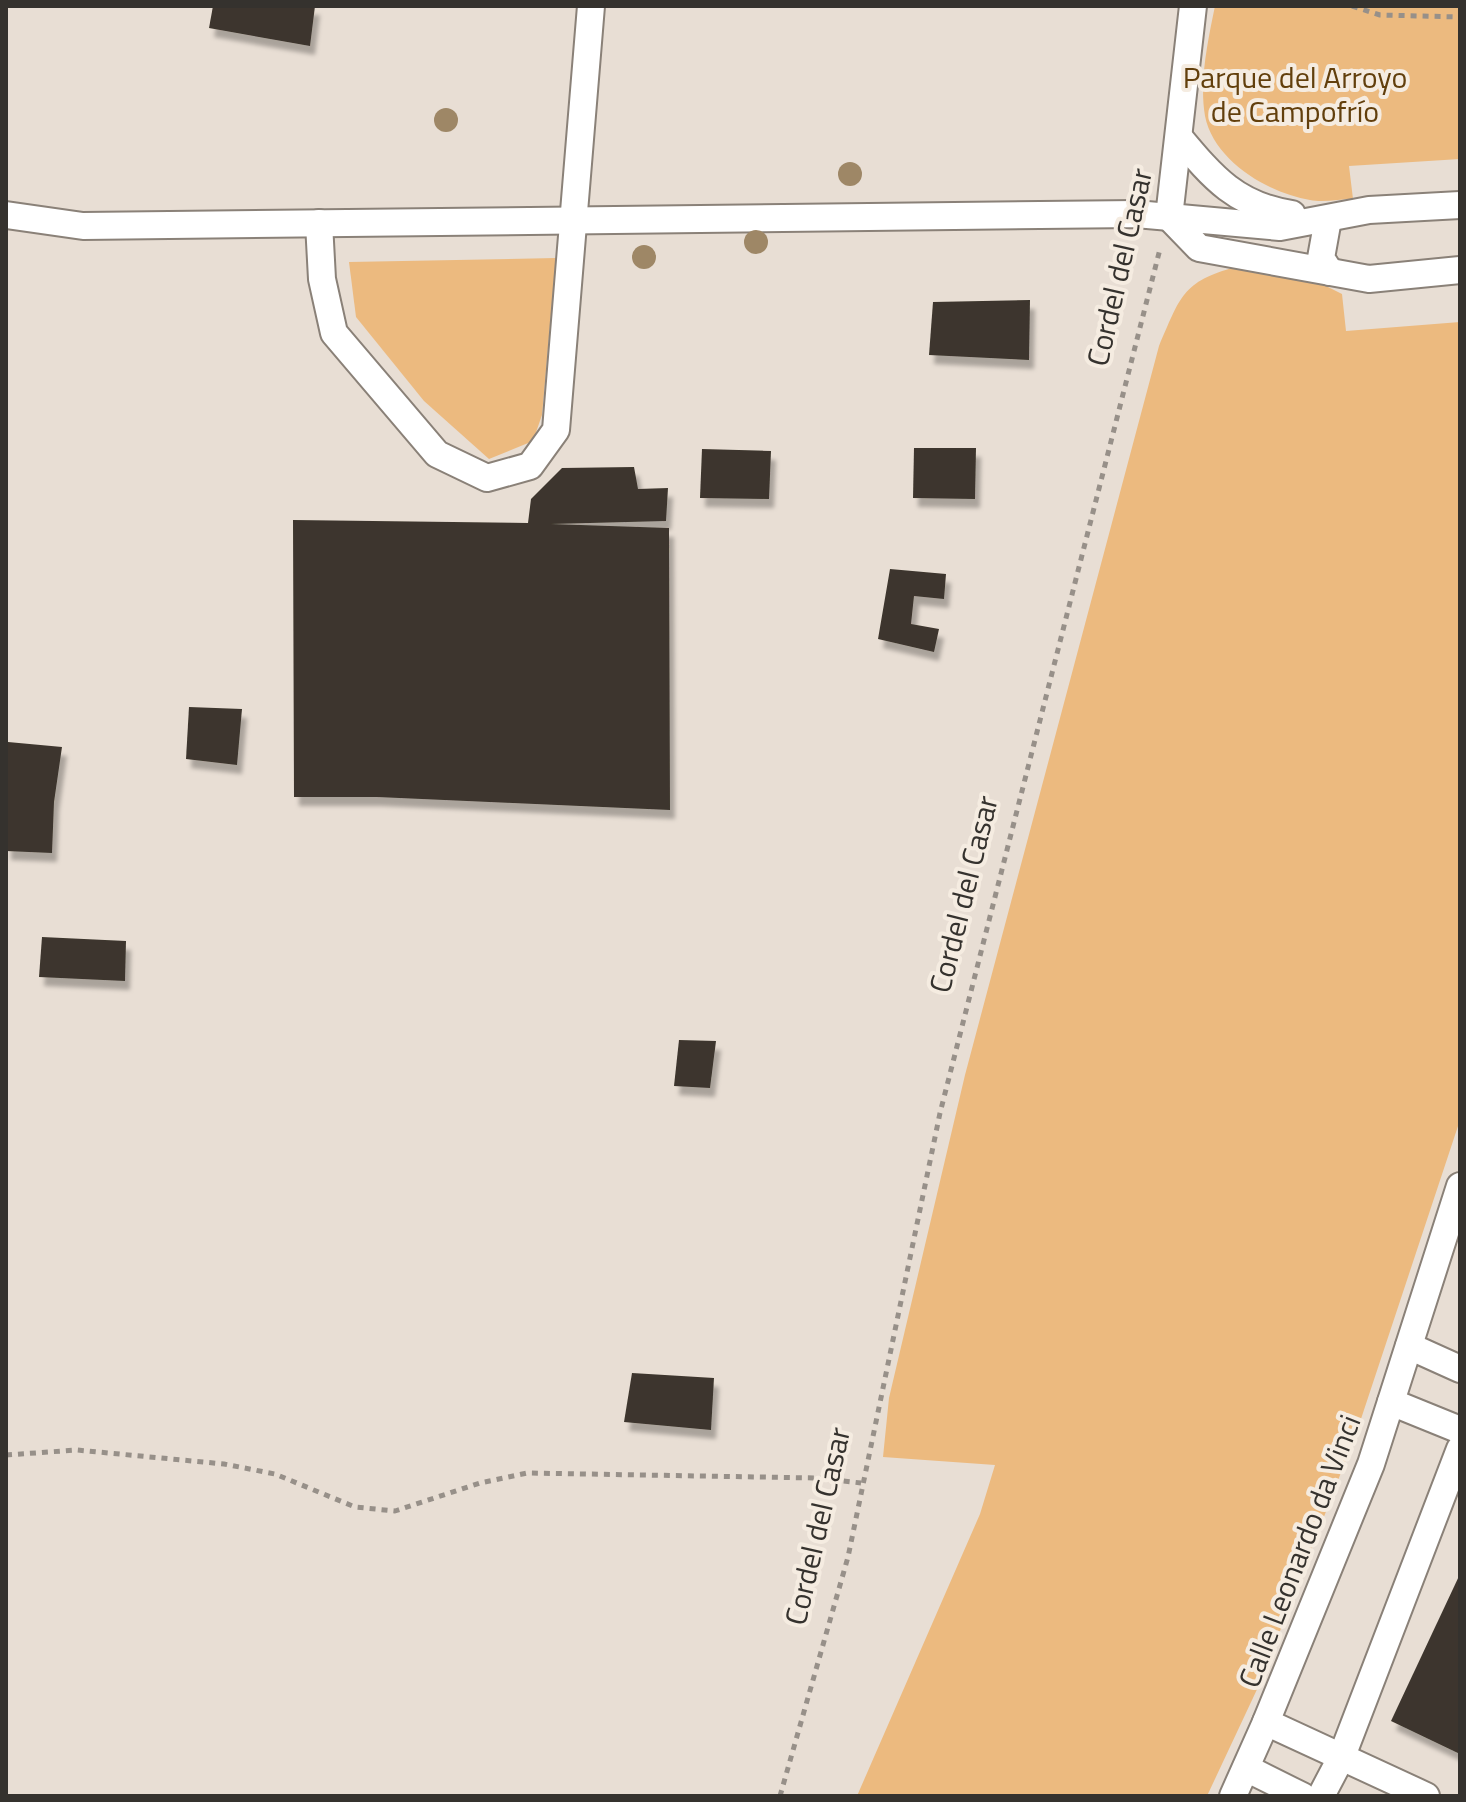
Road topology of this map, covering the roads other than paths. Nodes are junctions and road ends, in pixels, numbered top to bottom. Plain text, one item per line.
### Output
1 (591, 6) edge
2 (1193, 6) edge
3 (1179, 137) junction
4 (1460, 205) edge
5 (6, 215) edge
6 (1169, 217) junction
7 (1328, 219) junction
8 (574, 220) junction
9 (319, 223) junction
10 (1460, 270) edge
11 (1330, 272) junction
12 (1460, 1186) edge
13 (1409, 1346) junction
14 (1460, 1369) edge
15 (1391, 1402) junction
16 (1460, 1430) edge
17 (1460, 1449) edge
18 (1266, 1722) junction
19 (1342, 1756) junction
20 (1246, 1768) junction
21 (1233, 1796) edge
22 (1302, 1796) edge
23 (1321, 1796) edge
24 (1426, 1796) edge

1 - 8 street
2 - 3 street, Cordel del Casar
3 - 6 street, Cordel del Casar
3 - 7 street
4 - 7 street
5 - 9 street
6 - 7 street
6 - 8 street
6 - 11 street
7 - 11 street
8 - 9 street
8 - 9 street
10 - 11 street
12 - 13 street, Calle Leonardo da Vinci
13 - 14 street
13 - 15 street, Calle Leonardo da Vinci
15 - 16 street, Calle Leonardo da Vinci
15 - 18 street, Calle Leonardo da Vinci
17 - 19 street
18 - 19 street, Calle Leonardo da Vinci
18 - 20 street, Calle Leonardo da Vinci
19 - 23 street
19 - 24 street, Calle Leonardo da Vinci
20 - 21 street, Calle Leonardo da Vinci
20 - 22 street

